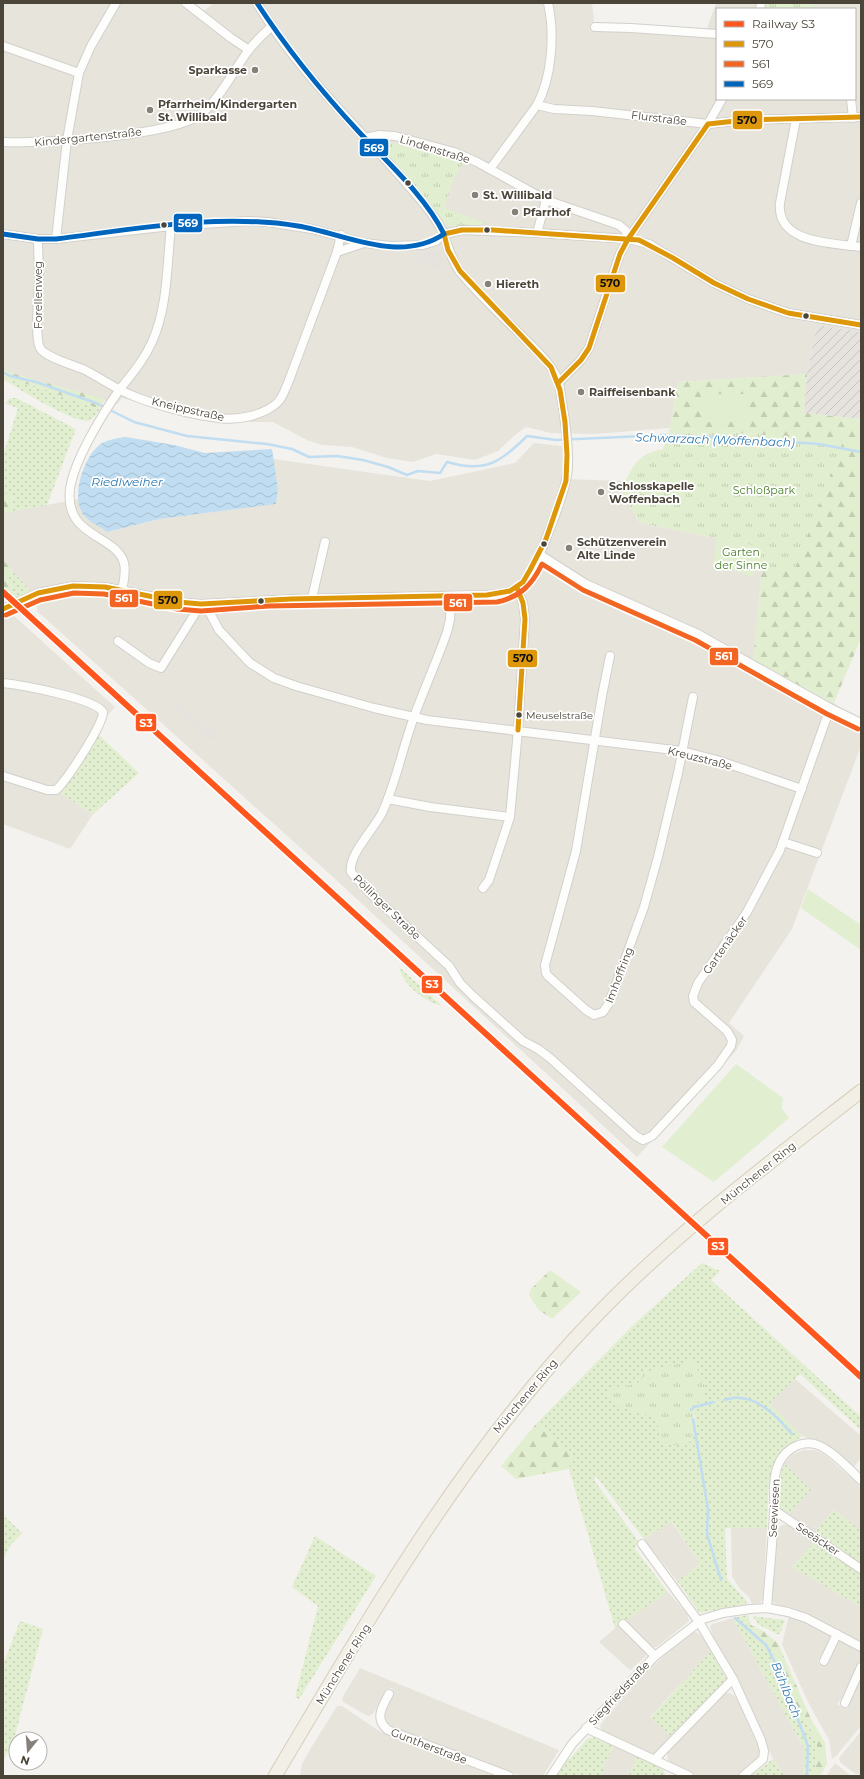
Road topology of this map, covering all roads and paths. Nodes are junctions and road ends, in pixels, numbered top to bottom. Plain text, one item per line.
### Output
1 (116, 3) edge
2 (186, 3) edge
3 (257, 3) edge
4 (548, 3) edge
5 (271, 27) junction
6 (595, 27) dead end
7 (716, 34) edge
8 (3, 46) edge
9 (249, 50) junction
10 (79, 73) junction
11 (721, 100) edge
12 (851, 100) edge
13 (537, 106) junction
14 (857, 117) edge
15 (796, 119) junction
16 (708, 124) junction
17 (365, 138) junction
18 (67, 140) junction
19 (3, 142) edge
20 (490, 169) junction
21 (546, 200) junction
22 (861, 204) edge
23 (171, 226) junction
24 (537, 232) junction
25 (3, 234) edge
26 (444, 234) junction
27 (341, 235) junction
28 (628, 238) junction
29 (38, 239) junction
30 (56, 239) junction
31 (364, 243) junction
32 (851, 246) junction
33 (861, 248) edge
34 (337, 252) junction
35 (861, 325) edge
36 (41, 350) joint
37 (559, 382) junction
38 (120, 390) junction
39 (325, 542) dead end
40 (539, 554) junction
41 (517, 588) junction
42 (122, 590) junction
43 (450, 596) junction
44 (312, 598) junction
45 (203, 604) junction
46 (3, 609) edge
47 (118, 641) dead end
48 (610, 656) dead end
49 (3, 683) edge
50 (693, 697) dead end
51 (830, 708) junction
52 (414, 718) junction
53 (861, 723) edge
54 (518, 730) junction
55 (595, 740) junction
56 (682, 751) junction
57 (3, 776) edge
58 (802, 789) junction
59 (388, 799) junction
60 (510, 817) junction
61 (783, 842) junction
62 (817, 853) dead end
63 (483, 888) dead end
64 (861, 1091) edge
65 (641, 1140) joint
66 (861, 1480) edge
67 (774, 1510) junction
68 (642, 1544) dead end
69 (861, 1569) edge
70 (767, 1608) junction
71 (699, 1622) junction
72 (623, 1624) dead end
73 (837, 1634) junction
74 (861, 1647) edge
75 (655, 1656) junction
76 (824, 1661) dead end
77 (861, 1667) edge
78 (732, 1676) junction
79 (389, 1694) dead end
80 (845, 1703) dead end
81 (586, 1728) junction
82 (656, 1759) junction
83 (672, 1772) edge
84 (275, 1776) edge
85 (509, 1776) edge
86 (551, 1776) edge
87 (690, 1776) edge
88 (743, 1776) edge

1 - 10 street
2 - 9 street
3 - 5 street
4 - 13 street
5 - 9 street, Kindergartenstraße
5 - 17 street
6 - 7 street
8 - 10 street
9 - 18 street, Kindergartenstraße
10 - 18 street
11 - 16 street
12 - 14 street, Flurstraße
13 - 16 street, Flurstraße
13 - 20 street
14 - 15 street, Flurstraße
15 - 16 street, Flurstraße
15 - 32 street
16 - 28 street
17 - 20 street, Lindenstraße
17 - 26 street
18 - 19 street, Kindergartenstraße
18 - 30 street
20 - 21 street, Lindenstraße
21 - 24 street
21 - 28 street, Lindenstraße
22 - 32 street
23 - 27 street
23 - 30 street
23 - 38 street
24 - 26 street
24 - 28 street
25 - 29 street
26 - 31 street
26 - 37 street
27 - 31 street
27 - 34 street, Kneippstraße
28 - 35 street
28 - 37 street
29 - 30 street
29 - 36 street, Forellenweg
31 - 34 street
32 - 33 street
34 - 38 street, Kneippstraße
36 - 38 street, Kneippstraße
37 - 40 street
38 - 42 street
39 - 44 street
40 - 41 street
40 - 51 street
41 - 43 street
41 - 54 street
42 - 45 street
42 - 46 street
43 - 44 street
43 - 52 street, Pöllinger Straße
44 - 45 street
45 - 47 street
45 - 52 street, Kreuzstraße
48 - 55 street
49 - 57 street
50 - 56 street
51 - 53 street
51 - 58 street, Gartenäcker
52 - 54 street, Kreuzstraße
52 - 59 street, Pöllinger Straße
54 - 55 street, Kreuzstraße
54 - 60 street
55 - 56 street, Kreuzstraße
55 - 56 street, Imhoffring
56 - 58 street, Kreuzstraße
58 - 61 street, Gartenäcker
59 - 60 street
59 - 65 street, Pöllinger Straße
60 - 63 street
61 - 62 street
61 - 65 street, Gartenäcker
64 - 84 main road, Münchener Ring
66 - 67 street, Seewiesen
67 - 69 street, Seeäcker
67 - 70 street, Seewiesen
68 - 71 street
70 - 71 street, Siegfriedstraße
70 - 73 street, Siegfriedstraße
71 - 75 street, Siegfriedstraße
71 - 78 street
72 - 75 street
73 - 74 street, Siegfriedstraße
73 - 76 street
75 - 81 street, Siegfriedstraße
77 - 80 street
78 - 82 street
78 - 88 street
79 - 85 street, Guntherstraße
81 - 82 street
81 - 86 street, Siegfriedstraße
82 - 83 street
83 - 87 street

